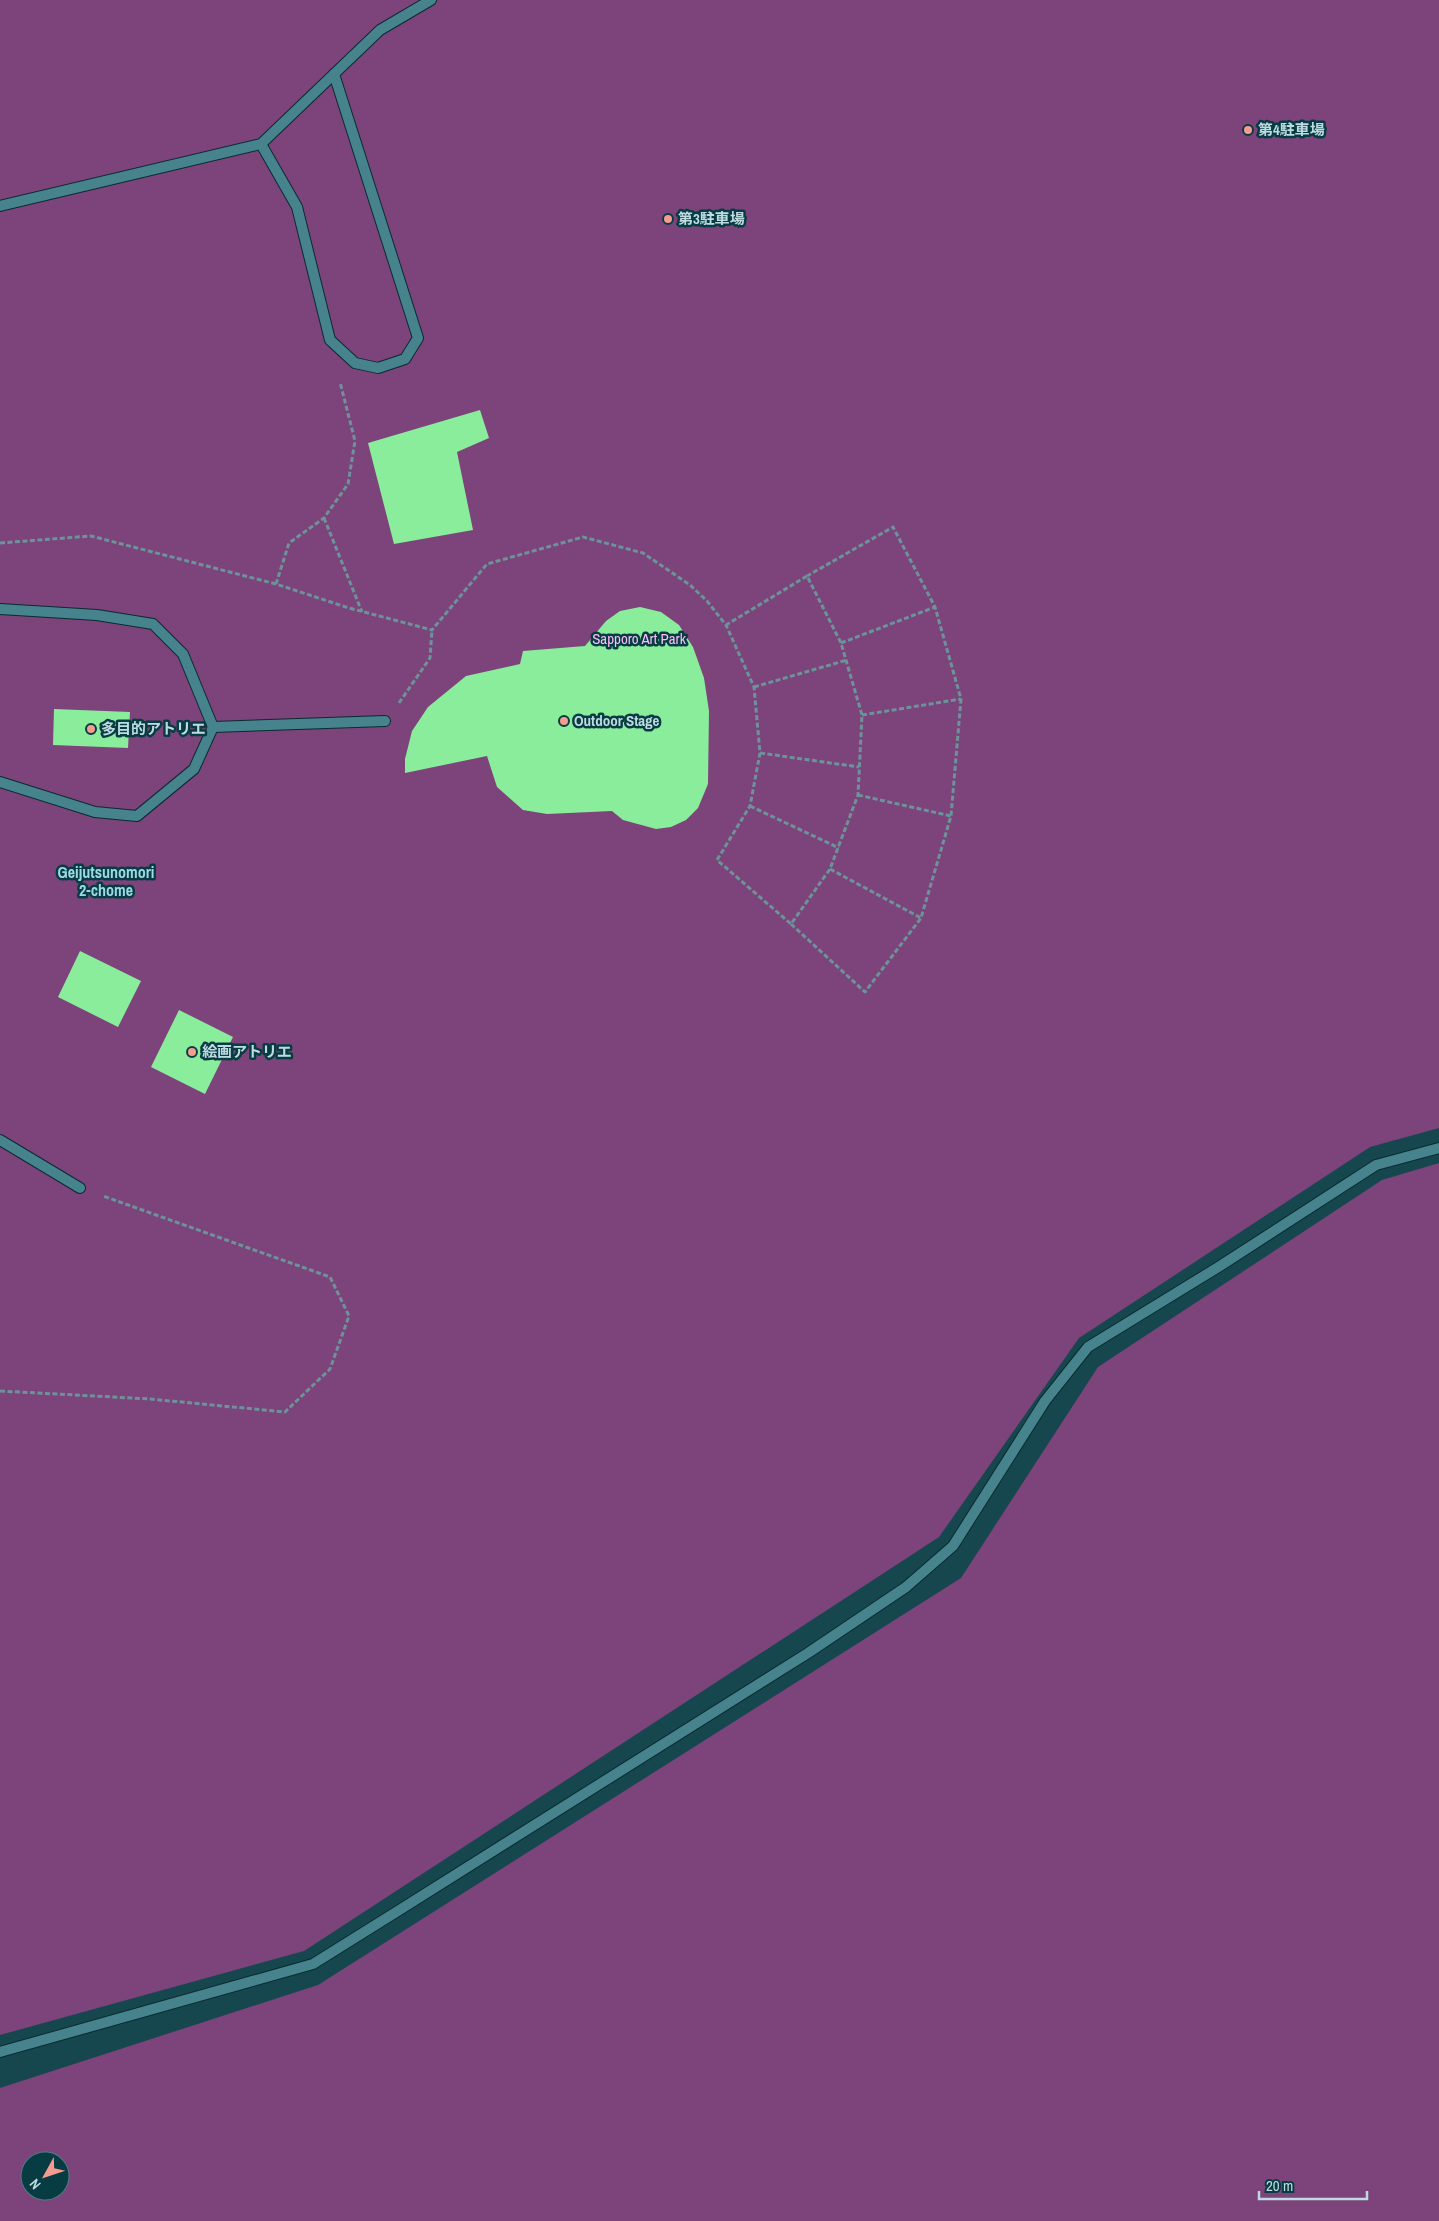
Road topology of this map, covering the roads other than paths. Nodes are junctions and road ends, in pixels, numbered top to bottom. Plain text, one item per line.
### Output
1 (430, 0) edge
2 (334, 74) junction
3 (261, 144) junction
4 (0, 206) edge
5 (0, 609) edge
6 (386, 721) road end
7 (213, 726) junction
8 (0, 782) edge
9 (0, 1140) edge
10 (1439, 1148) edge
11 (80, 1188) road end
12 (0, 2052) edge

1 - 2 street
2 - 3 street
2 - 3 street
3 - 4 street
5 - 7 street
6 - 7 street
7 - 8 street
9 - 11 street
10 - 12 street

